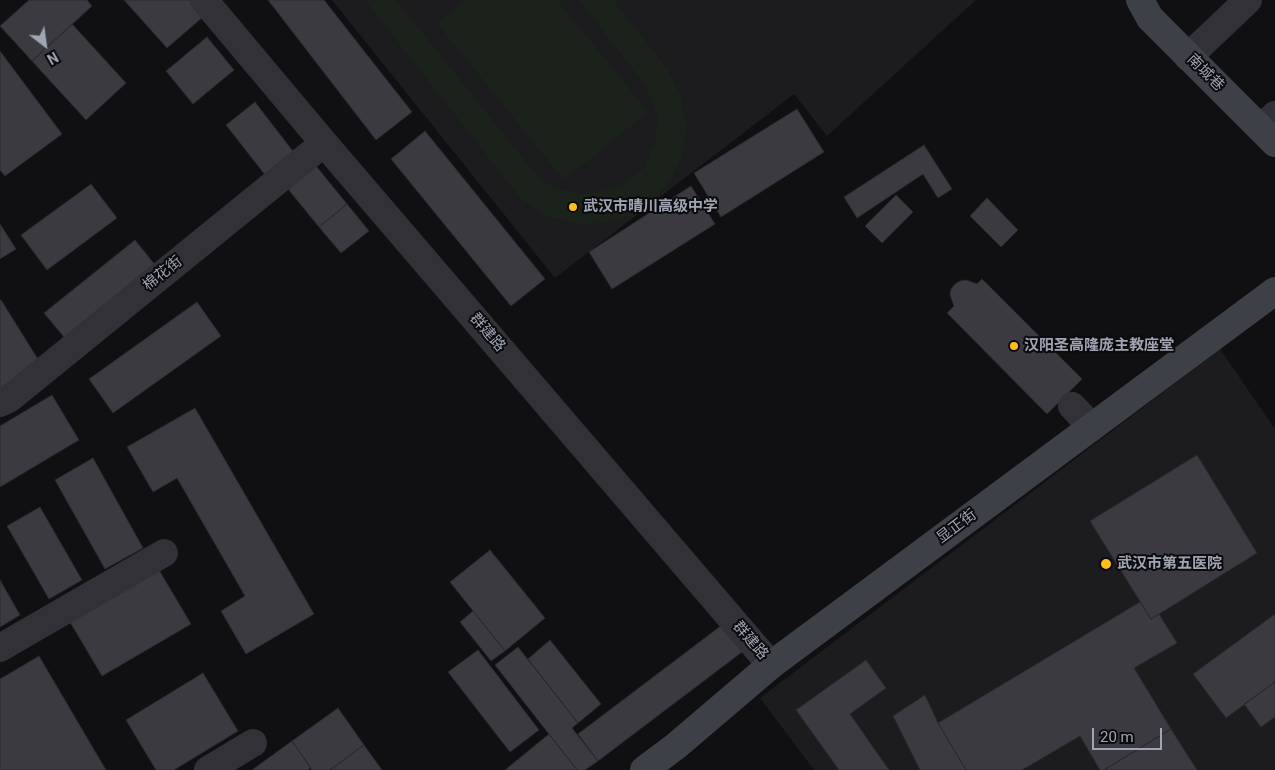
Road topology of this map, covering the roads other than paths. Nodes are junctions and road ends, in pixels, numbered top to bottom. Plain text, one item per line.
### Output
1 (204, 0) edge
2 (1140, 0) edge
3 (1248, 0) edge
4 (1188, 57) junction
5 (1270, 129) edge
6 (324, 143) junction
7 (1275, 291) edge
8 (0, 403) edge
9 (1072, 406) dead end
10 (1092, 427) junction
11 (164, 553) dead end
12 (0, 648) edge
13 (772, 665) junction
14 (253, 743) dead end
15 (208, 770) edge
16 (644, 770) edge

1 - 6 street, 群建路
2 - 4 street, 南城巷
3 - 4 street
4 - 5 street, 南城巷
6 - 8 street, 棉花街
6 - 13 street, 群建路
7 - 10 street, 显正街
9 - 10 street
10 - 13 street, 显正街
11 - 12 street
13 - 16 street, 显正街
14 - 15 street

